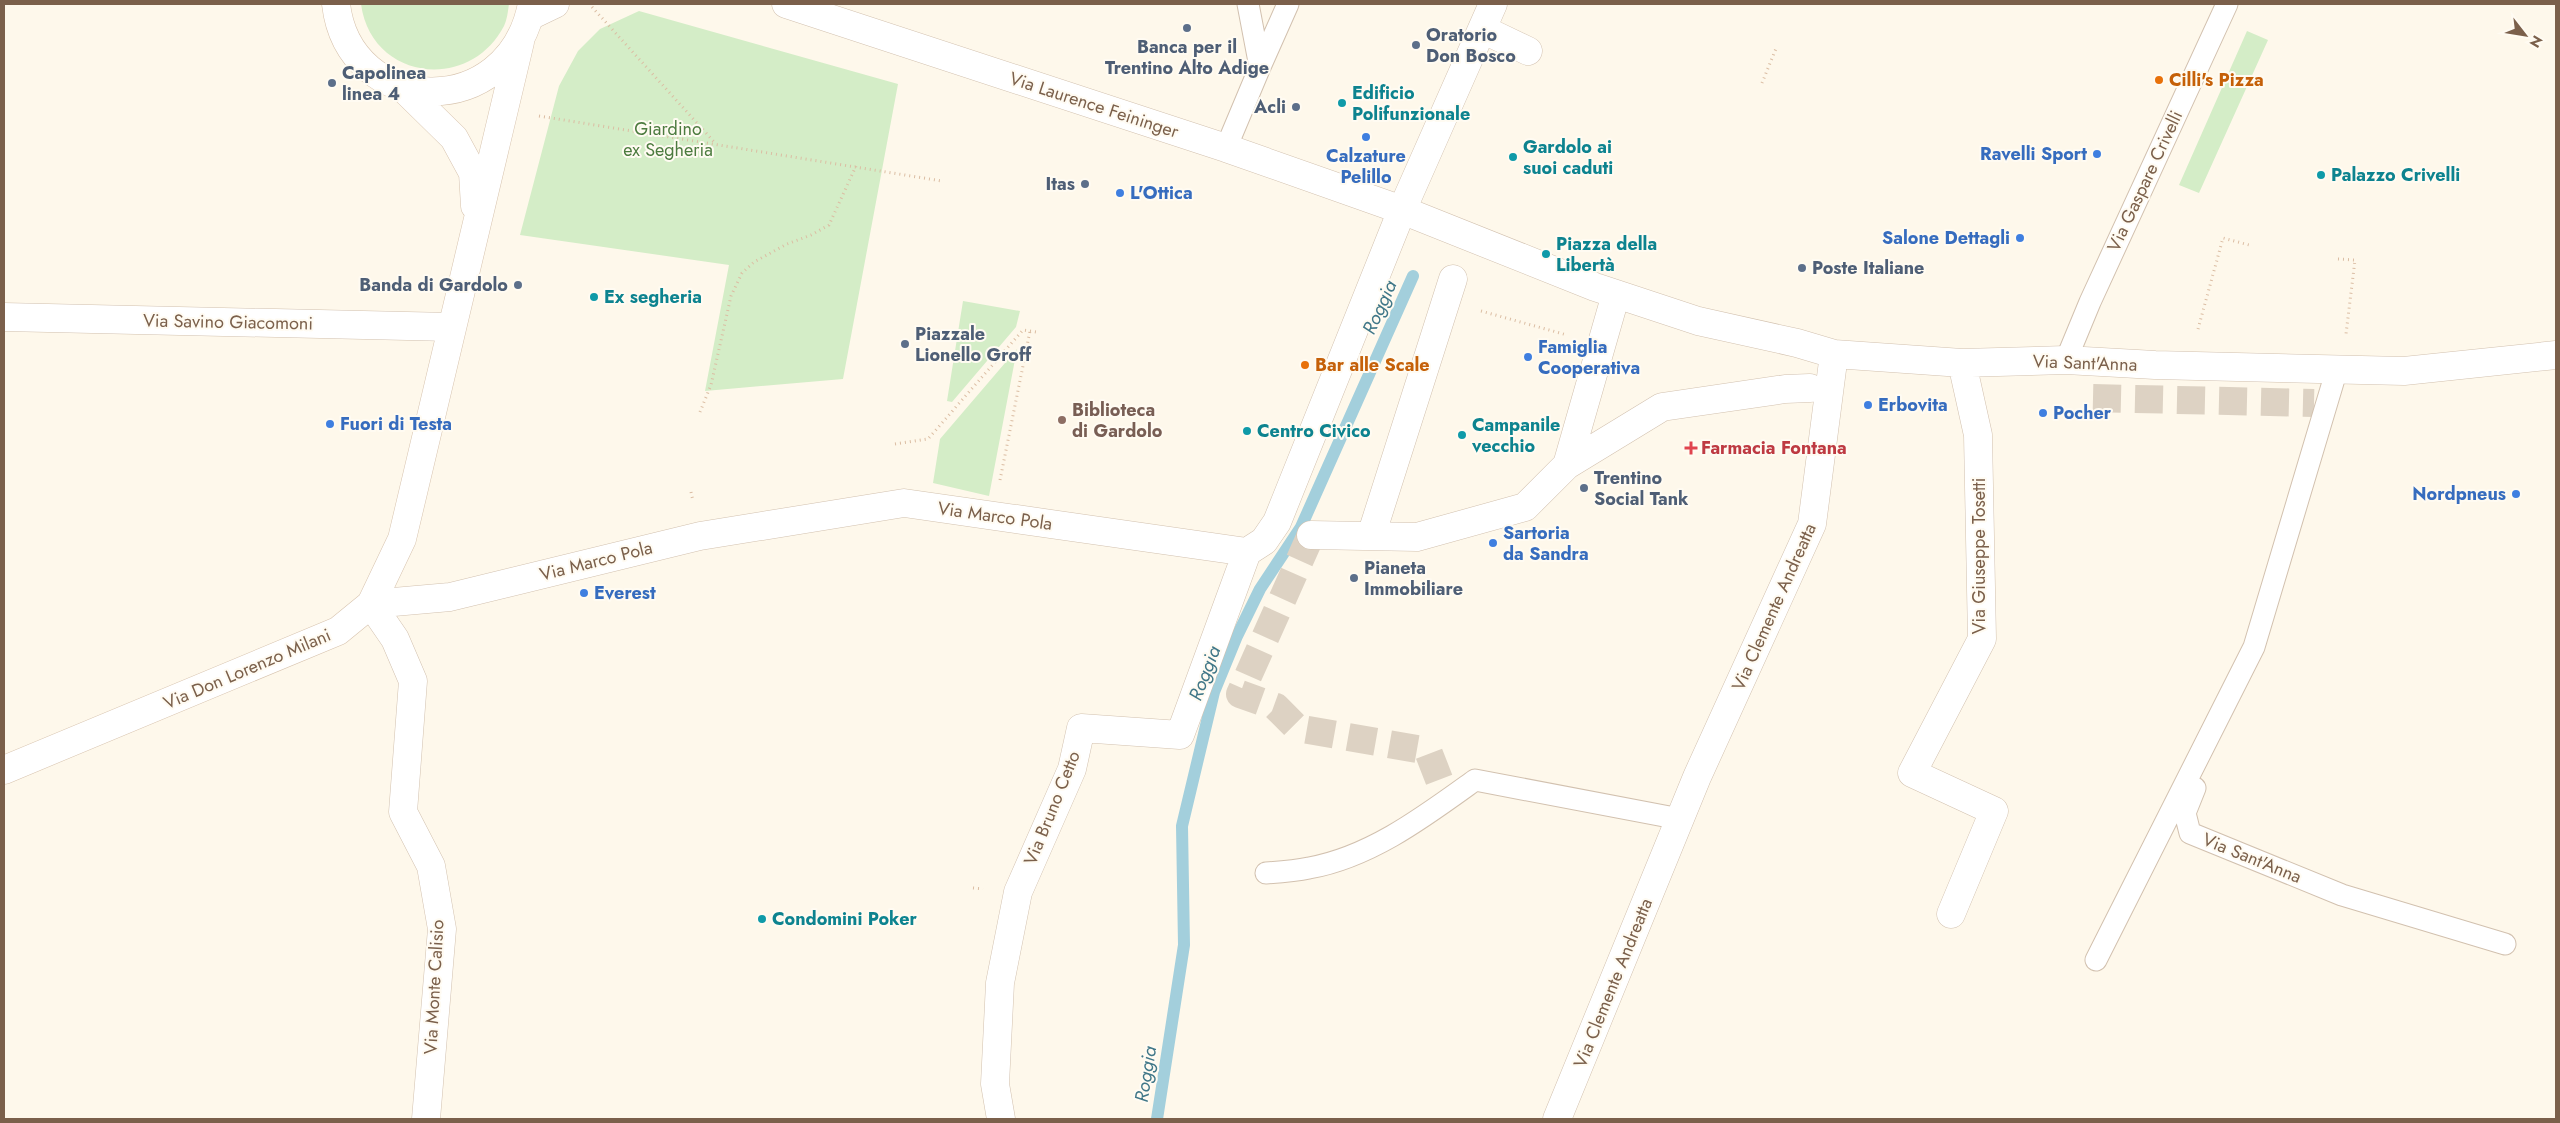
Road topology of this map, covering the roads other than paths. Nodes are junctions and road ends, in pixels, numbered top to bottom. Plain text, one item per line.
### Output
1 (336, 4) edge
2 (555, 4) edge
3 (786, 4) edge
4 (1248, 4) edge
5 (1288, 4) edge
6 (1493, 4) edge
7 (2227, 4) edge
8 (531, 10) edge
9 (1482, 29) junction
10 (520, 42) junction
11 (1528, 51) dead end
12 (1260, 67) junction
13 (402, 87) junction
14 (1226, 148) junction
15 (1402, 210) junction
16 (477, 228) junction
17 (1453, 279) dead end
18 (1616, 294) junction
19 (4, 317) edge
20 (451, 328) junction
21 (1834, 354) junction
22 (2556, 355) edge
23 (2066, 360) junction
24 (1962, 363) junction
25 (2337, 369) junction
26 (1810, 388) dead end
27 (1567, 465) junction
28 (1311, 535) dead end
29 (1371, 536) junction
30 (1247, 552) junction
31 (371, 604) junction
32 (2254, 647) junction
33 (4, 770) edge
34 (1680, 819) junction
35 (1266, 874) dead end
36 (1951, 914) dead end
37 (2505, 944) dead end
38 (2096, 960) dead end
39 (426, 1119) edge
40 (1001, 1119) edge
41 (1557, 1119) edge

1 - 13 street
2 - 8 street
3 - 14 street, Via Laurence Feininger
4 - 12 lane
5 - 12 lane
6 - 9 street
7 - 23 lane, Via Gaspare Crivelli
8 - 10 street
9 - 11 street
9 - 15 street
10 - 13 street
10 - 16 street, Via Don Lorenzo Milani
12 - 14 lane
13 - 16 street, Via Don Lorenzo Milani
14 - 15 street, Via Laurence Feininger
15 - 18 street
15 - 30 street
16 - 20 street, Via Don Lorenzo Milani
17 - 29 street
18 - 21 street
18 - 27 street
19 - 20 street, Via Savino Giacomoni
20 - 31 street, Via Don Lorenzo Milani
21 - 24 street, Via Sant'Anna
21 - 34 street, Via Clemente Andreatta
22 - 25 street, Via Sant'Anna
23 - 24 street, Via Sant'Anna
23 - 25 street, Via Sant'Anna
24 - 36 street, Via Giuseppe Tosetti
25 - 32 lane, Via Sant'Anna
26 - 27 street
27 - 29 street
28 - 29 street
30 - 31 street, Via Marco Pola
30 - 40 street, Via Bruno Cetto
31 - 33 street, Via Don Lorenzo Milani
31 - 39 street, Via Monte Calisio
32 - 37 lane, Via Sant'Anna
32 - 38 lane, Via Sant'Anna
34 - 35 lane
34 - 41 street, Via Clemente Andreatta

